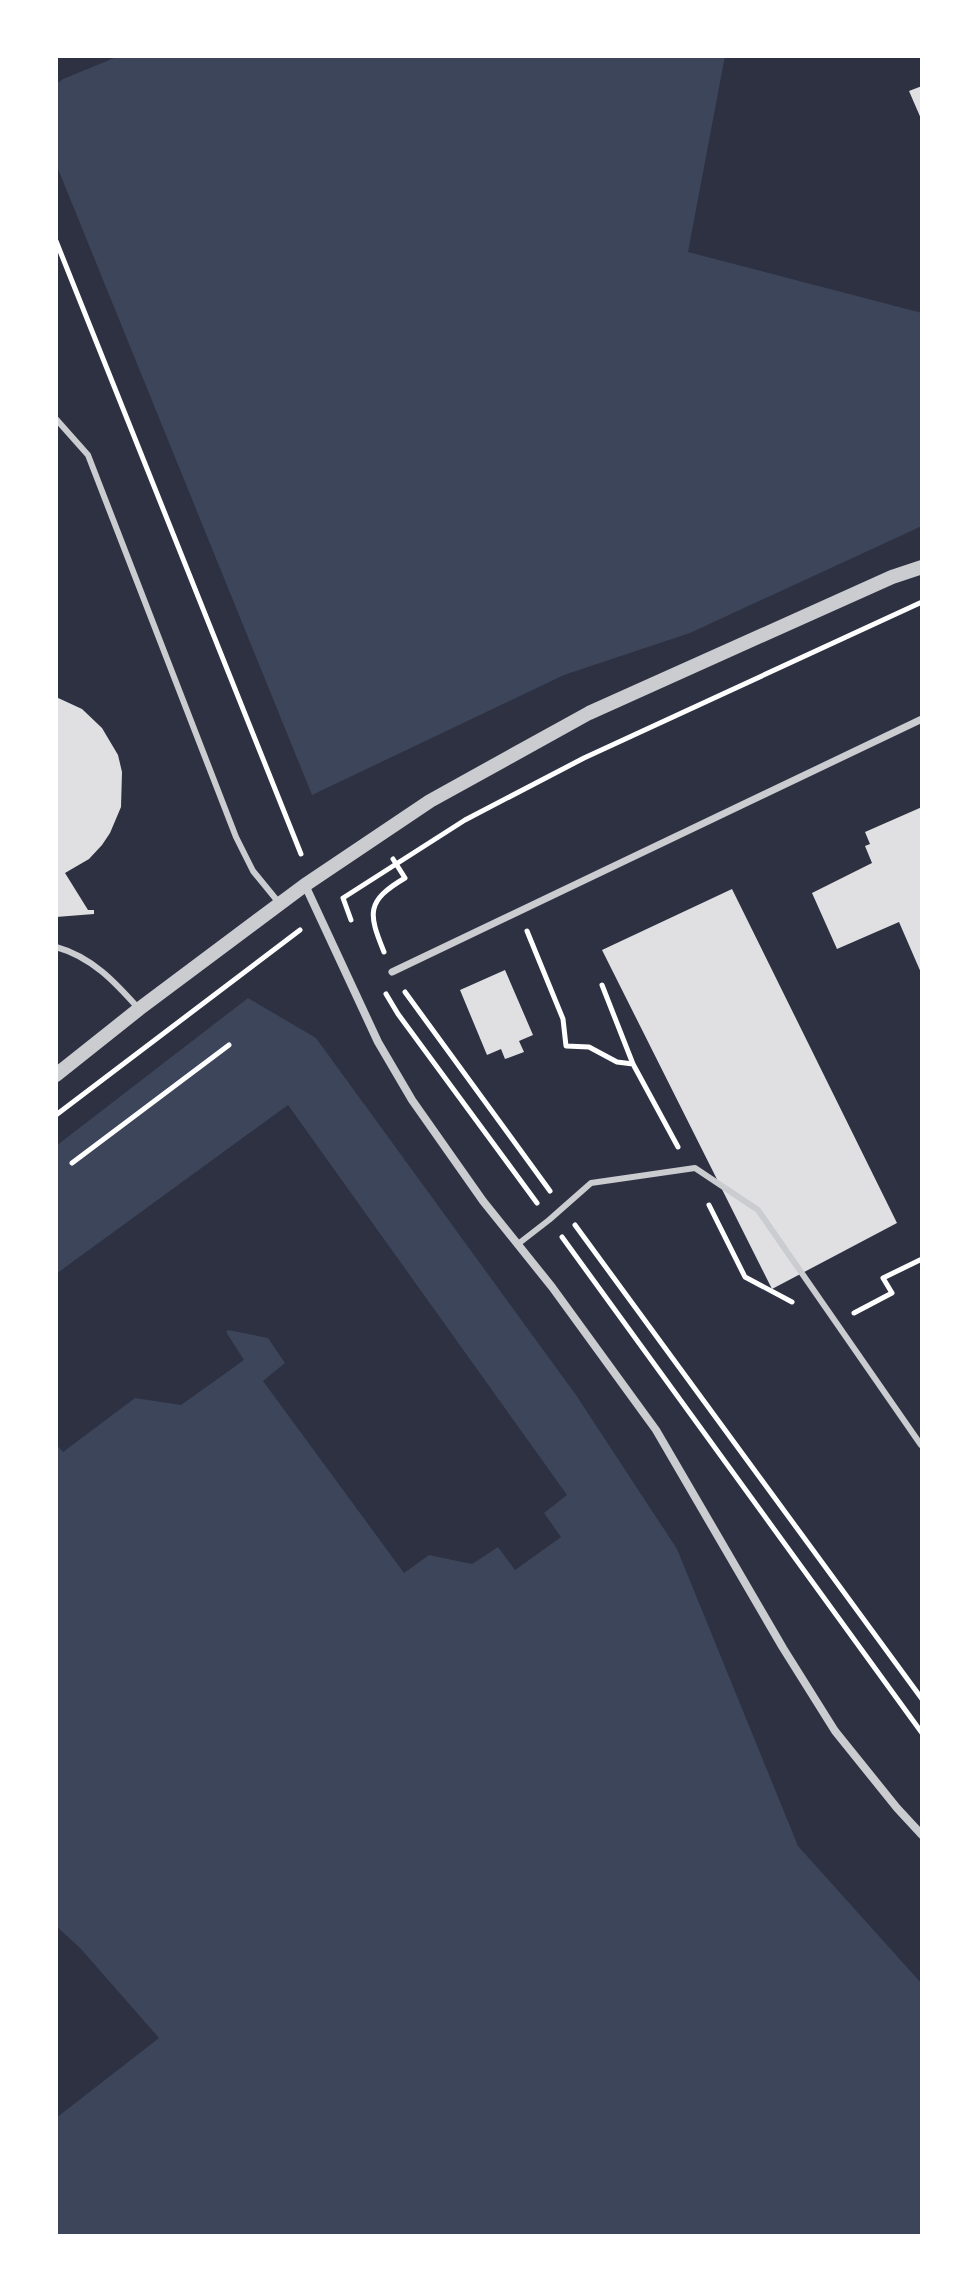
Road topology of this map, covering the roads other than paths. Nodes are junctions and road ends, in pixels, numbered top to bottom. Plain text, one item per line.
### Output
1 (56, 419) edge
2 (922, 567) edge
3 (922, 719) edge
4 (305, 885) junction
5 (280, 904) junction
6 (56, 947) edge
7 (392, 972) road end
8 (139, 1009) junction
9 (56, 1075) edge
10 (518, 1244) junction
11 (921, 1445) edge
12 (922, 1835) edge

1 - 5 lane
2 - 4 street
3 - 7 street
4 - 5 street
4 - 10 street
5 - 8 street
6 - 8 lane
8 - 9 street
10 - 11 lane
10 - 12 street

